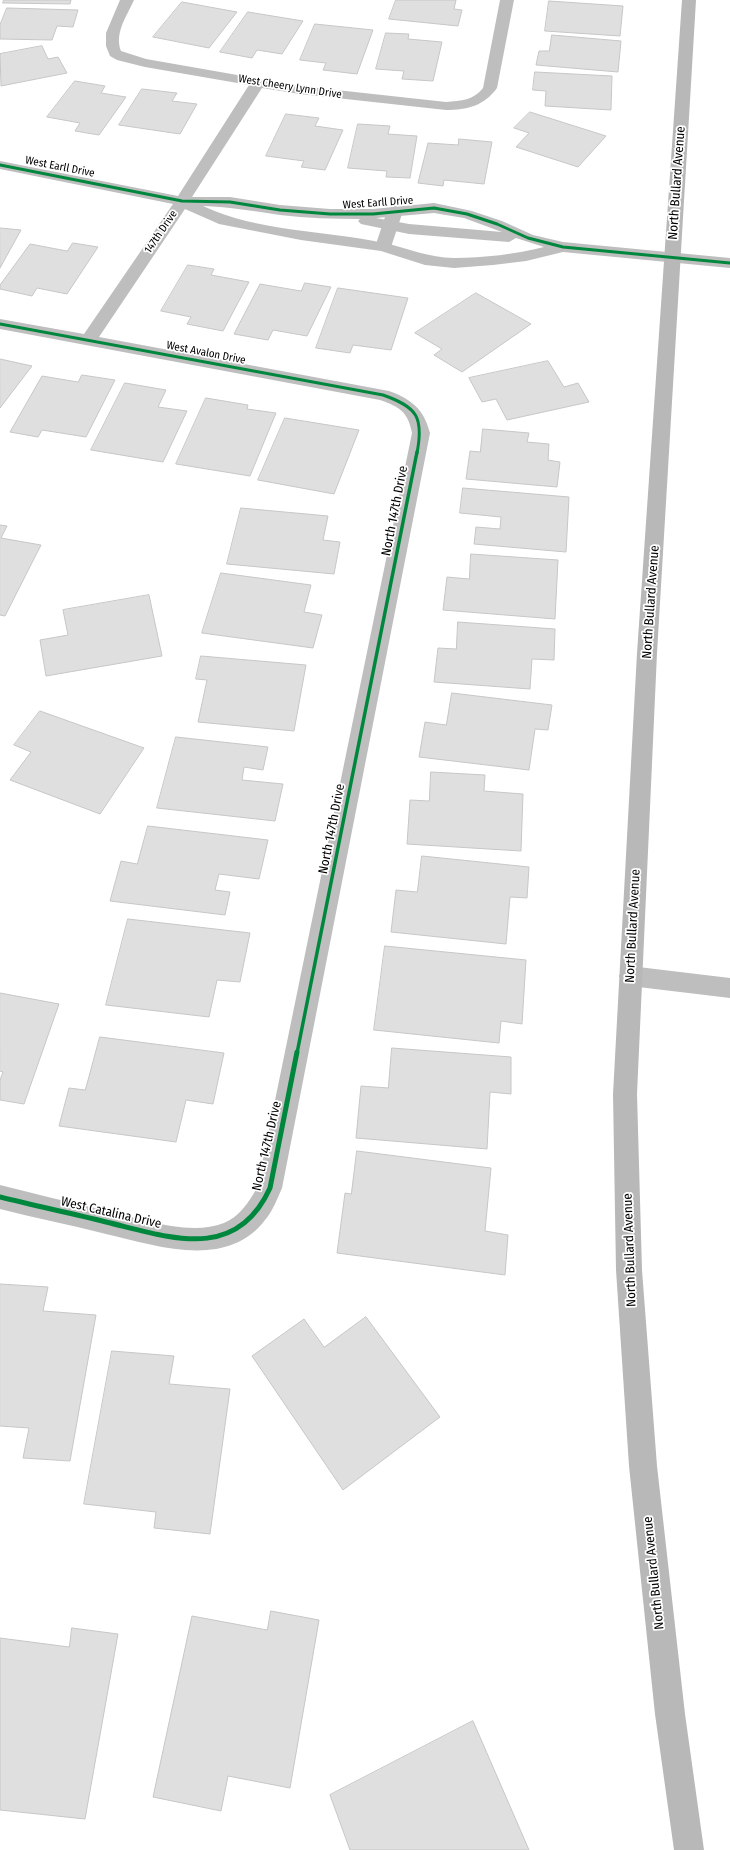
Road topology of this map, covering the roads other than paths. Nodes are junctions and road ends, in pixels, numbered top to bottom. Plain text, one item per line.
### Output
1 (127, 0) edge
2 (507, 0) edge
3 (689, 0) edge
4 (258, 83) junction
5 (0, 165) edge
6 (182, 201) junction
7 (392, 218) junction
8 (528, 238) junction
9 (383, 247) junction
10 (563, 247) junction
11 (673, 257) junction
12 (730, 263) edge
13 (0, 324) edge
14 (89, 340) junction
15 (406, 405) joint
16 (630, 976) junction
17 (730, 988) edge
18 (0, 1197) edge
19 (219, 1236) joint
20 (689, 1850) edge

1 - 4 street, West Cheery Lynn Drive
2 - 4 street, West Cheery Lynn Drive
3 - 11 main road, North Bullard Avenue
4 - 6 street, 147th Drive
5 - 6 street, West Earll Drive
6 - 7 street, West Earll Drive
6 - 9 street, West Earll Drive
6 - 14 street, 147th Drive
7 - 8 street, West Earll Drive
7 - 8 street, West Earll Drive
7 - 9 street
8 - 10 street, West Earll Drive
9 - 10 street, West Earll Drive
10 - 11 street, West Earll Drive
11 - 12 street, West Earll Drive
11 - 16 main road, North Bullard Avenue
13 - 14 street, West Avalon Drive
14 - 15 street, West Avalon Drive
15 - 19 street, North 147th Drive
16 - 17 street
16 - 20 main road, North Bullard Avenue
18 - 19 street, West Catalina Drive

